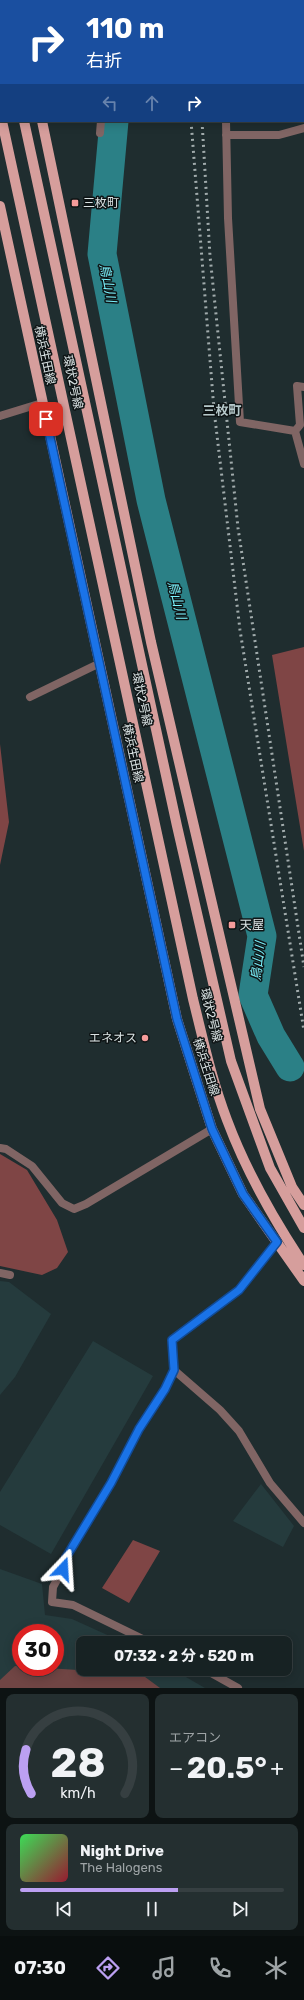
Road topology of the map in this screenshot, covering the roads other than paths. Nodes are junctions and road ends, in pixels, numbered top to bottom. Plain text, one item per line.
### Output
1 (2, 122) edge
2 (24, 122) edge
3 (42, 122) edge
4 (101, 122) edge
5 (226, 122) edge
6 (304, 128) edge
7 (100, 133) dead end
8 (226, 136) junction
9 (0, 206) edge
10 (304, 387) edge
11 (42, 403) junction
12 (0, 416) edge
13 (295, 431) junction
14 (304, 464) edge
15 (100, 663) junction
16 (30, 697) dead end
17 (212, 1129) junction
18 (0, 1148) edge
19 (304, 1205) edge
20 (304, 1228) edge
21 (277, 1242) junction
22 (304, 1265) edge
23 (0, 1273) edge
24 (10, 1275) dead end
25 (304, 1281) edge
26 (174, 1370) junction
27 (304, 1523) edge
28 (137, 1636) edge
29 (216, 1676) edge
30 (234, 1687) edge
31 (245, 1688) edge

1 - 22 main road, 環状2号線
2 - 20 main road, 環状2号線
3 - 19 main road
4 - 7 street
5 - 8 street
6 - 8 street
8 - 13 street
9 - 11 main road, 横浜生田線
10 - 13 street
11 - 12 street
11 - 15 main road, 横浜生田線
13 - 14 street
15 - 16 street
15 - 17 main road, 横浜生田線
17 - 18 street
17 - 21 main road, 横浜生田線
21 - 25 main road, 横浜生田線
21 - 26 street
23 - 24 street
26 - 27 street
26 - 28 street
29 - 30 street
30 - 31 street

